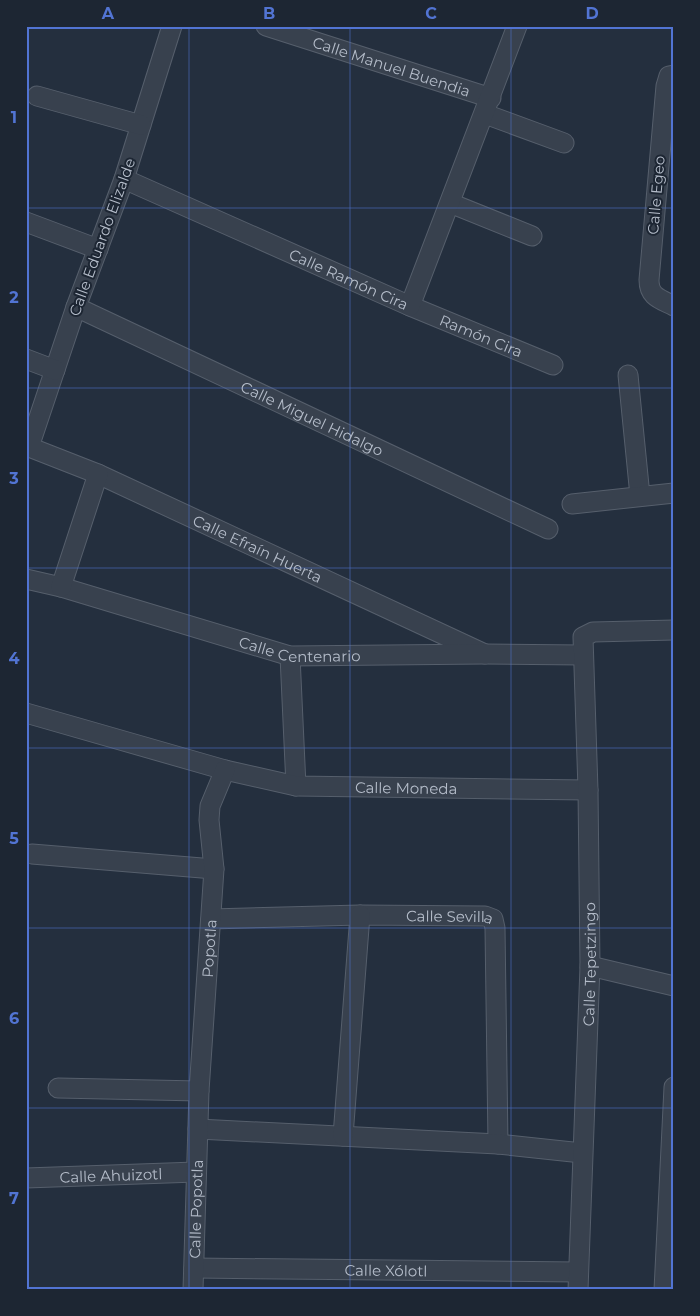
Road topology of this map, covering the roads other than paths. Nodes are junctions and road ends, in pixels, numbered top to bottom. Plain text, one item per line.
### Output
1 (172, 26) edge
2 (266, 26) edge
3 (518, 26) edge
4 (674, 75) edge
5 (37, 96) dead end
6 (488, 106) junction
7 (141, 125) junction
8 (564, 143) dead end
9 (124, 180) junction
10 (450, 203) junction
11 (26, 222) edge
12 (532, 236) dead end
13 (98, 249) junction
14 (410, 306) junction
15 (674, 306) edge
16 (76, 307) junction
17 (26, 359) edge
18 (553, 364) dead end
19 (55, 370) junction
20 (628, 375) dead end
21 (29, 447) joint
22 (98, 474) junction
23 (674, 493) edge
24 (640, 496) junction
25 (572, 504) dead end
26 (548, 530) dead end
27 (26, 579) edge
28 (61, 587) junction
29 (674, 630) edge
30 (583, 646) junction
31 (485, 654) junction
32 (290, 656) junction
33 (26, 712) edge
34 (225, 770) junction
35 (296, 786) junction
36 (588, 790) junction
37 (32, 854) dead end
38 (214, 869) junction
39 (360, 915) junction
40 (211, 919) junction
41 (590, 966) junction
42 (674, 986) edge
43 (58, 1088) dead end
44 (674, 1088) edge
45 (199, 1091) junction
46 (198, 1129) junction
47 (343, 1136) junction
48 (498, 1144) junction
49 (582, 1153) junction
50 (196, 1172) junction
51 (26, 1178) edge
52 (194, 1268) junction
53 (578, 1281) edge
54 (192, 1290) edge
55 (664, 1290) edge

1 - 7 street, Calle Eduardo Elizalde
2 - 6 street, Calle Manuel Buendia
3 - 6 street, Calle Ramón Cira
4 - 15 street, Calle Egeo
5 - 7 street
6 - 8 street, Calle Manuel Buendia
6 - 10 street, Calle Ramón Cira
7 - 9 street, Calle Eduardo Elizalde
9 - 13 street, Calle Eduardo Elizalde
9 - 14 street, Calle Ramón Cira
10 - 12 street
10 - 14 street, Calle Ramón Cira
11 - 13 street
13 - 16 street, Calle Eduardo Elizalde
14 - 18 street, Ramón Cira
16 - 19 street, Calle Eduardo Elizalde
16 - 26 street, Calle Miguel Hidalgo
17 - 19 street
19 - 21 street, Calle Eduardo Elizalde
20 - 24 street
21 - 22 street, Calle Efraín Huerta
22 - 28 street
22 - 31 street, Calle Efraín Huerta
23 - 24 street
24 - 25 street
27 - 28 street, Calle Centenario
28 - 32 street, Calle Centenario
29 - 30 street, Calle Centenario
30 - 31 street, Calle Centenario
30 - 36 street, Calle Tepetzingo
31 - 32 street, Calle Centenario
32 - 35 street
33 - 34 street, Calle Moneda
34 - 35 street, Calle Moneda
34 - 38 street, Popotla
35 - 36 street, Calle Moneda
36 - 41 street, Calle Tepetzingo
37 - 38 street
38 - 40 street, Popotla
39 - 40 street, Calle Sevilla
39 - 47 street
39 - 48 street, Calle Sevilla
40 - 45 street, Popotla
41 - 42 street
41 - 49 street, Calle Tepetzingo
43 - 45 street
44 - 55 street
45 - 46 street, Popotla
46 - 47 street
46 - 50 street, Calle Popotla
47 - 48 street
48 - 49 street
49 - 53 street, Calle Tepetzingo
50 - 51 street, Calle Ahuizotl
50 - 52 street, Calle Popotla
52 - 53 street, Calle Xólotl
52 - 54 street, Calle Popotla

